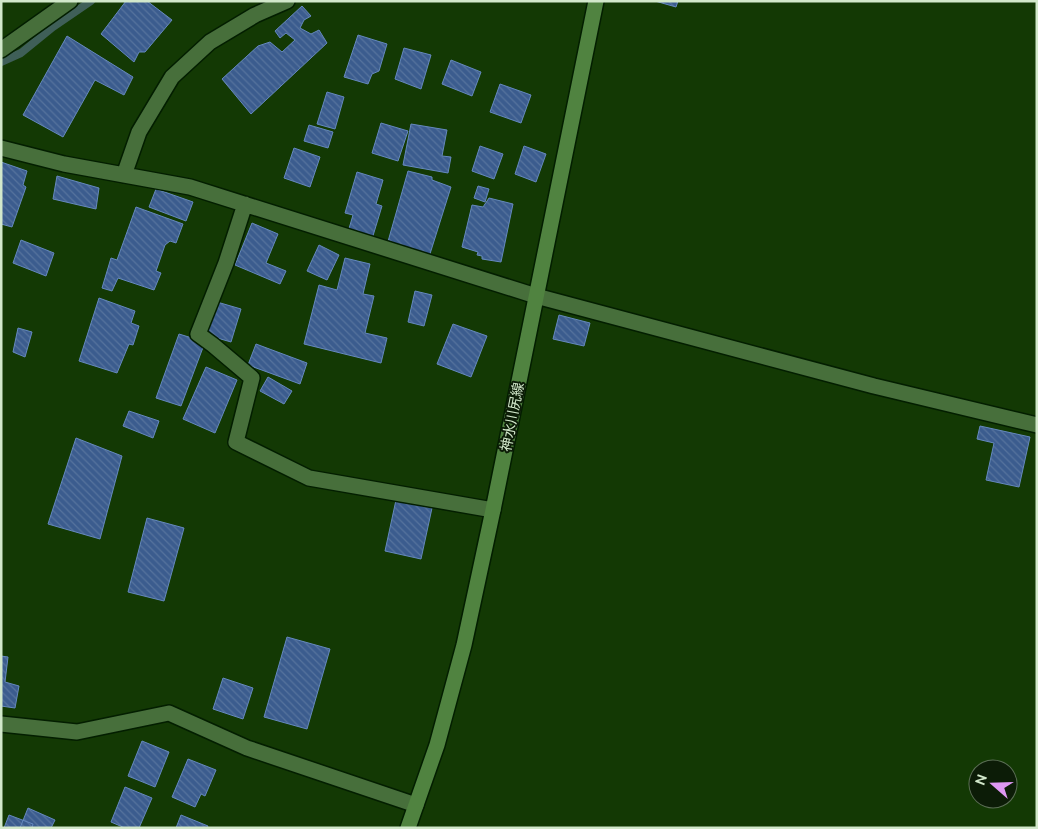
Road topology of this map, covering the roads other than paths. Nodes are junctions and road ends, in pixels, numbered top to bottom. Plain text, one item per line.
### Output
1 (70, 1) edge
2 (287, 1) edge
3 (596, 1) edge
4 (1, 50) edge
5 (1, 148) edge
6 (124, 175) junction
7 (245, 204) junction
8 (536, 296) junction
9 (1037, 425) edge
10 (493, 510) junction
11 (1, 724) edge
12 (416, 806) junction
13 (408, 828) edge

1 - 4 street
2 - 6 street
3 - 8 main road, 神水川尻線
5 - 6 street
6 - 7 street
7 - 8 street
7 - 10 street
8 - 9 street
8 - 10 main road, 神水川尻線
10 - 12 main road, 神水川尻線
11 - 12 street
12 - 13 main road, 神水川尻線

